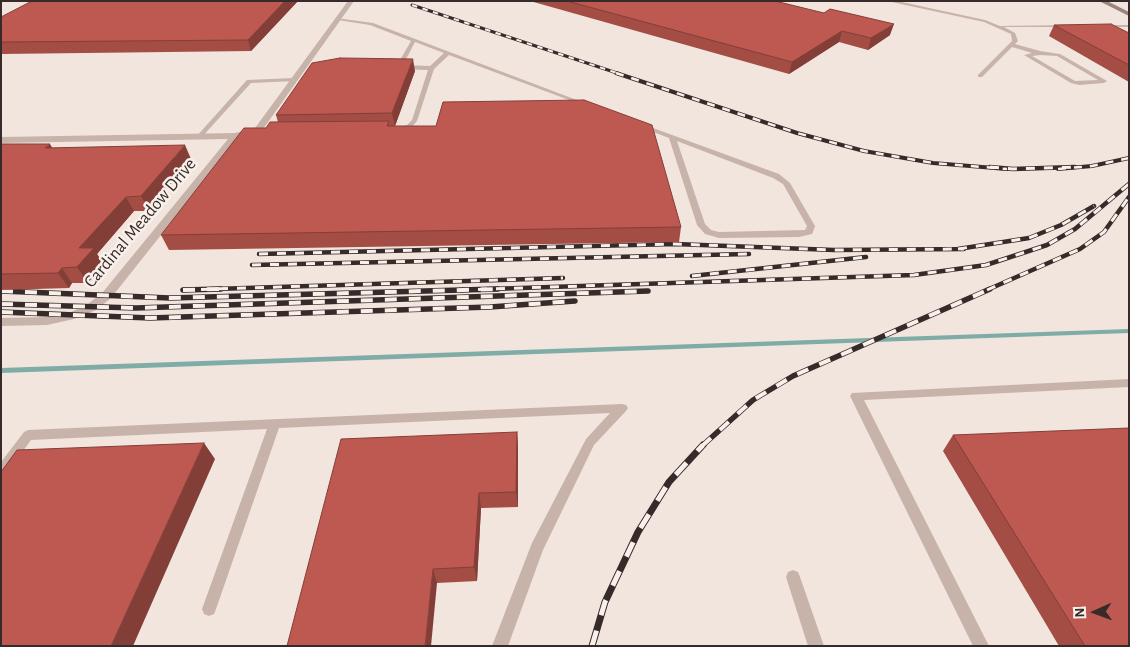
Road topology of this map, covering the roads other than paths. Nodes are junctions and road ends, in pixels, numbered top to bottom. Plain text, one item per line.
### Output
1 (351, 1) edge
2 (889, 1) edge
3 (1102, 1) edge
4 (1129, 14) edge
5 (338, 19) junction
6 (1001, 26) junction
7 (1074, 26) edge
8 (1093, 26) edge
9 (1102, 26) junction
10 (1129, 26) edge
11 (1120, 35) edge
12 (414, 40) junction
13 (1011, 45) junction
14 (448, 53) junction
15 (1040, 53) junction
16 (431, 68) junction
17 (980, 76) dead end
18 (294, 80) junction
19 (597, 109) edge
20 (635, 123) edge
21 (258, 130) junction
22 (387, 130) edge
23 (269, 132) edge
24 (235, 136) junction
25 (199, 137) junction
26 (672, 137) junction
27 (1, 140) edge
28 (1, 322) edge
29 (1129, 383) edge
30 (275, 424) junction
31 (1, 472) edge
32 (793, 577) dead end
33 (209, 609) dead end
34 (500, 646) edge
35 (816, 646) edge
36 (981, 646) edge

1 - 5 street
2 - 6 lane
3 - 4 street
5 - 12 lane
5 - 18 street
6 - 7 lane
6 - 13 lane
8 - 9 lane
9 - 10 lane
9 - 11 lane
12 - 14 lane
12 - 16 lane
13 - 15 lane
13 - 17 lane
14 - 16 lane
14 - 19 lane
15 - 15 lane
16 - 22 lane
18 - 21 street
18 - 25 lane
20 - 26 lane
21 - 23 lane
21 - 24 street, Cardinal Meadow Drive
24 - 25 street, Cardinal Meadow Drive
24 - 28 street, Cardinal Meadow Drive
25 - 27 street, Cardinal Meadow Drive
26 - 26 lane
29 - 36 lane
30 - 31 lane
30 - 33 lane
30 - 34 lane
32 - 35 lane

